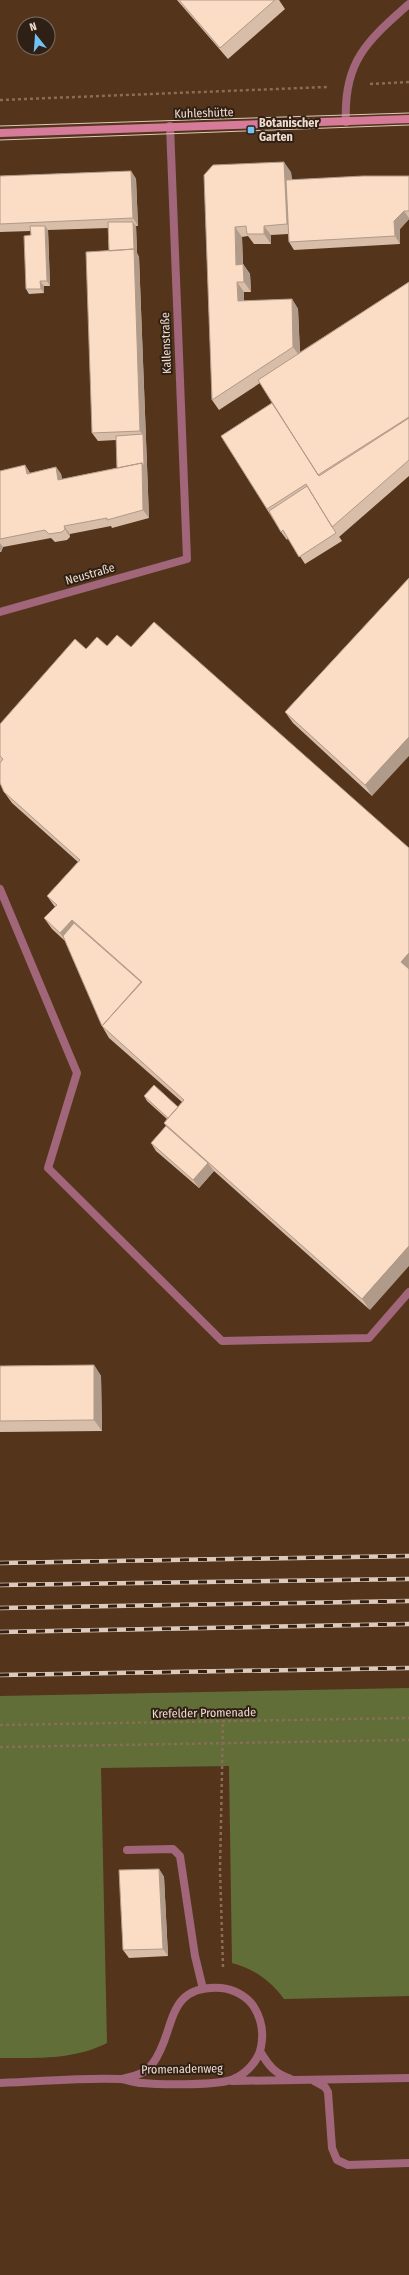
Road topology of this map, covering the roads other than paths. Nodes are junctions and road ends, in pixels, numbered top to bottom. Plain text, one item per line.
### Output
1 (409, 4) edge
2 (409, 119) edge
3 (346, 122) junction
4 (170, 126) junction
5 (0, 132) edge
6 (187, 559) joint
7 (0, 612) edge
8 (0, 889) edge
9 (409, 1292) edge
10 (127, 1850) dead end
11 (203, 1989) junction
12 (260, 2051) junction
13 (409, 2078) edge
14 (122, 2079) junction
15 (314, 2080) junction
16 (227, 2081) junction
17 (297, 2081) junction
18 (0, 2083) edge
19 (409, 2163) edge

1 - 3 street
2 - 3 street, Kuhleshütte
3 - 4 street, Kuhleshütte
4 - 5 street, Kuhleshütte
4 - 6 street, Kallenstraße
6 - 7 street, Neustraße
8 - 9 street
10 - 11 street
11 - 12 street, Promenadenweg
11 - 14 street, Promenadenweg
12 - 16 street, Promenadenweg
12 - 17 street
13 - 15 street
14 - 16 street, Promenadenweg
14 - 18 street, Promenadenweg
15 - 17 street
15 - 19 street
16 - 17 street

